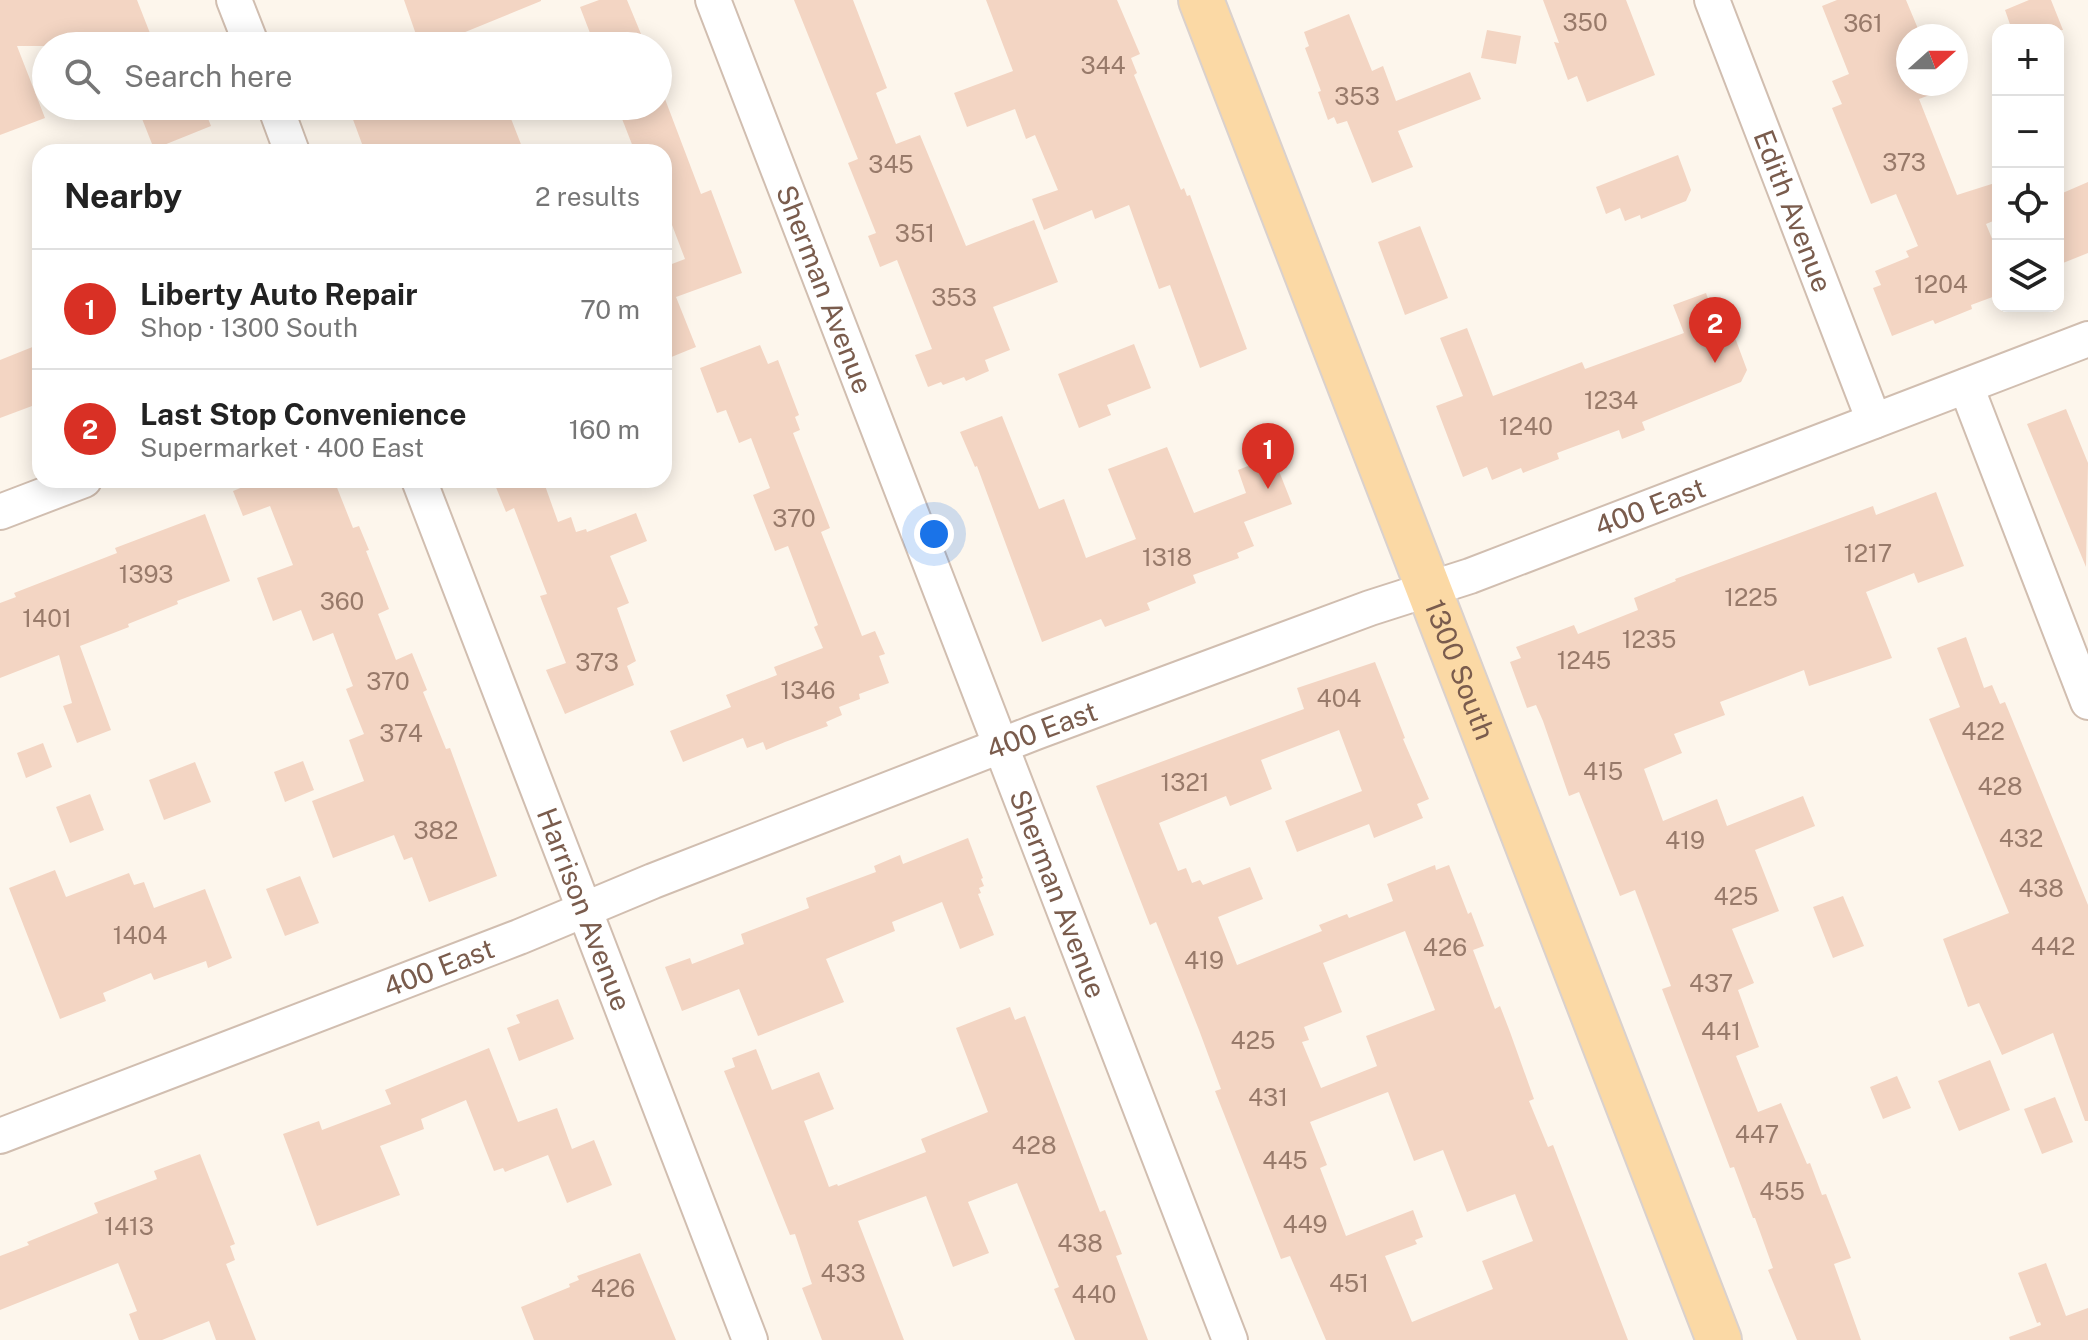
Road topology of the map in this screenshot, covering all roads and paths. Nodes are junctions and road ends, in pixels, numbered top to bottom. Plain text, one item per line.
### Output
1 (234, 0) edge
2 (713, 0) edge
3 (1201, 0) edge
4 (1712, 0) edge
5 (247, 32) edge
6 (280, 120) edge
7 (289, 144) edge
8 (2088, 339) edge
9 (1966, 386) junction
10 (1874, 421) junction
11 (63, 488) edge
12 (422, 488) edge
13 (0, 512) edge
14 (1429, 589) junction
15 (2088, 702) edge
16 (1001, 746) junction
17 (584, 909) junction
18 (0, 1136) edge
19 (750, 1340) edge
20 (1230, 1340) edge
21 (1719, 1340) edge

1 - 5 street
2 - 16 street, Sherman Avenue
3 - 14 main road, 1300 South
4 - 10 street, Edith Avenue
6 - 7 street
8 - 9 street, 400 East
9 - 10 street, 400 East
9 - 15 street
10 - 14 street, 400 East
11 - 13 street
12 - 17 street, Harrison Avenue
14 - 16 street, 400 East
14 - 21 main road, 1300 South
16 - 17 street, 400 East
16 - 20 street, Sherman Avenue
17 - 18 street, 400 East
17 - 19 street, Harrison Avenue

